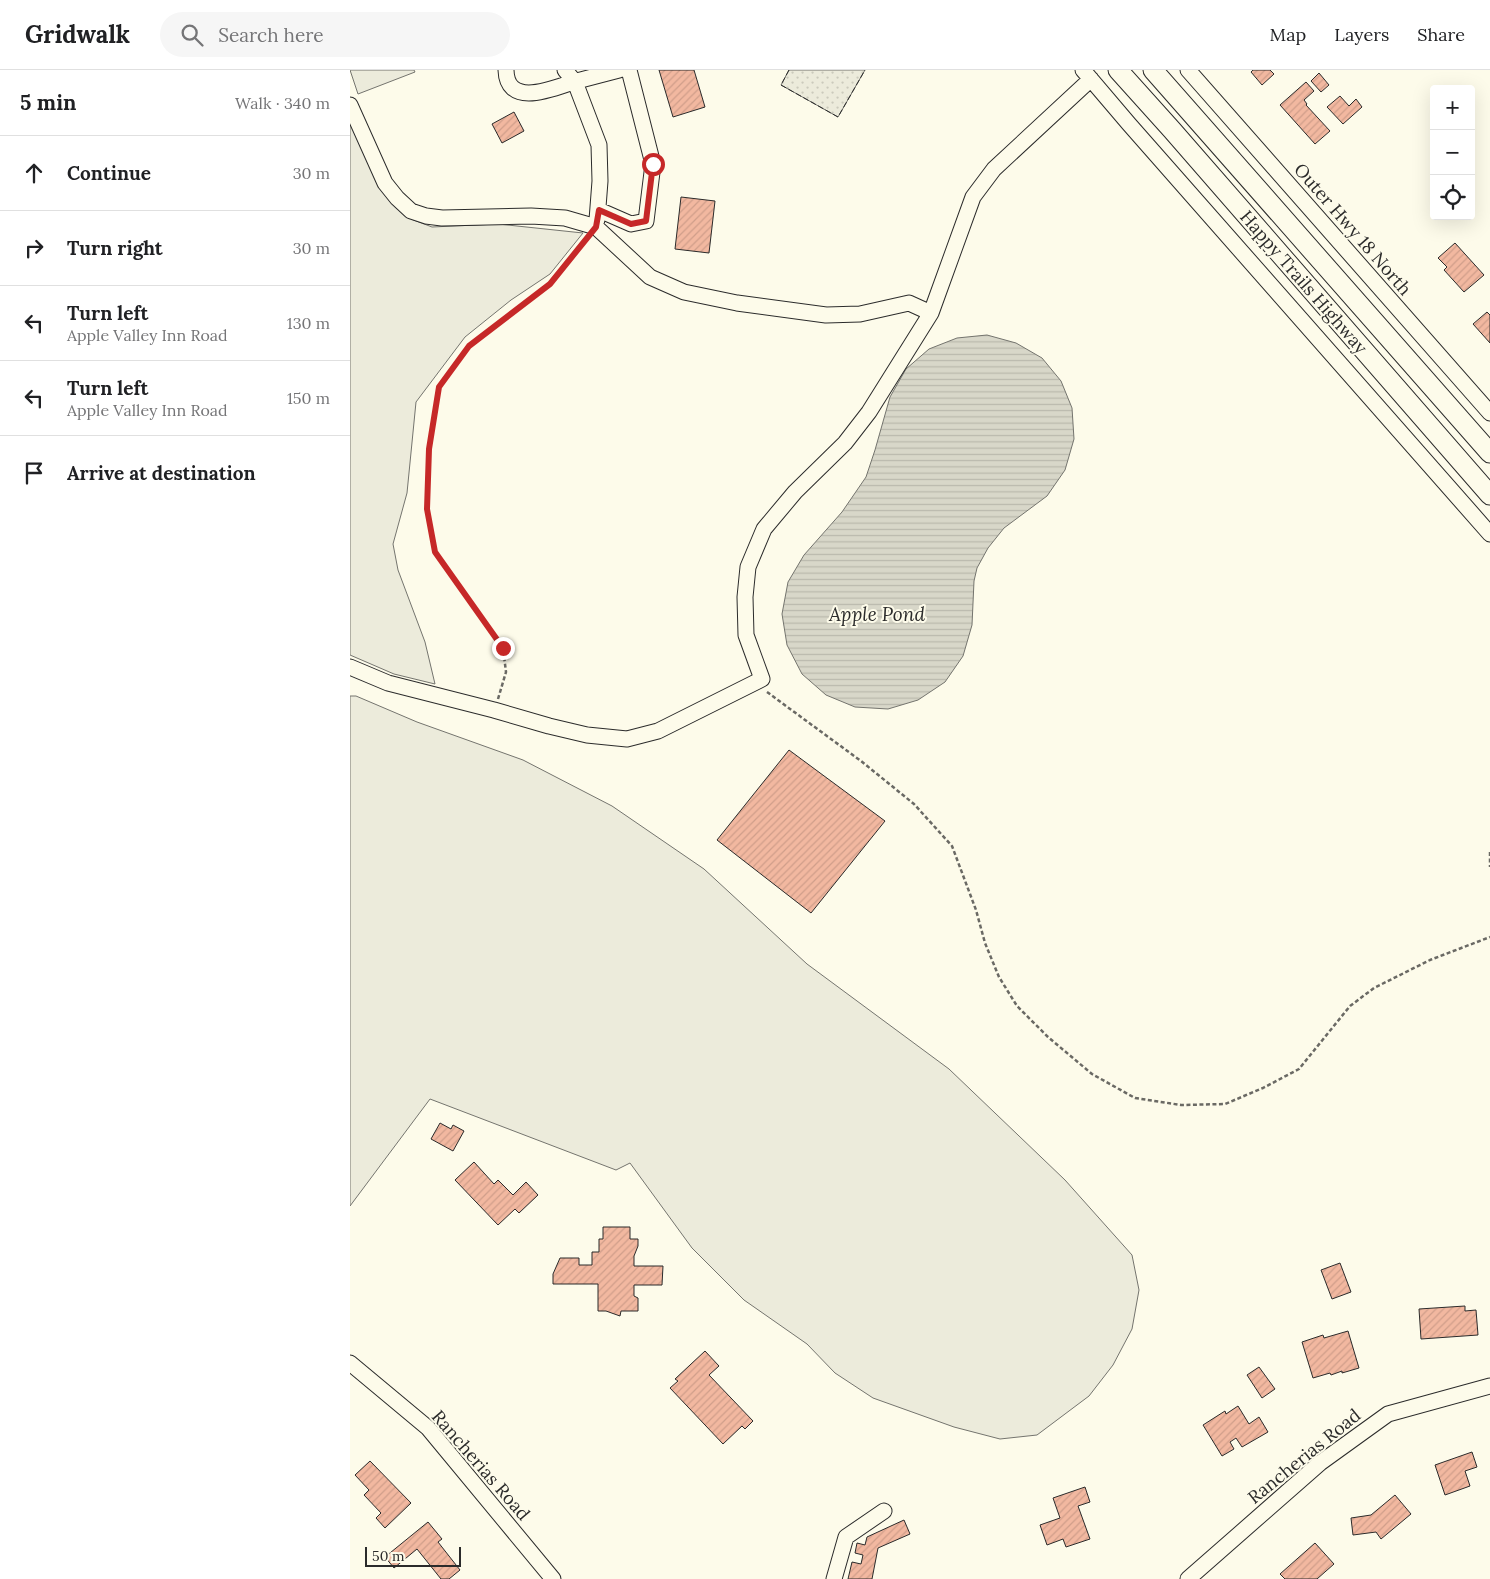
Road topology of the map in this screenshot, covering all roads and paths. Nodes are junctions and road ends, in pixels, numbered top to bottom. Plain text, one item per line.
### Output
1 (506, 70) edge
2 (565, 70) edge
3 (619, 70) edge
4 (630, 70) edge
5 (1118, 70) edge
6 (1153, 70) edge
7 (1188, 70) edge
8 (1087, 74) edge
9 (575, 82) junction
10 (350, 105) edge
11 (599, 210) junction
12 (596, 227) junction
13 (931, 313) junction
14 (1490, 413) edge
15 (1490, 453) edge
16 (1490, 495) edge
17 (1490, 534) edge
18 (350, 667) edge
19 (762, 679) junction
20 (494, 710) junction
21 (1490, 852) edge
22 (1490, 867) edge
23 (1490, 937) edge
24 (350, 1363) edge
25 (1490, 1386) edge
26 (884, 1511) dead end
27 (552, 1579) edge
28 (834, 1579) edge
29 (1188, 1579) edge

1 - 9 street
2 - 9 street
3 - 9 street
4 - 11 street
5 - 16 main road, Happy Trails Highway
6 - 15 main road, Happy Trails Highway
7 - 14 street, Outer Hwy 18 North
8 - 13 street
8 - 17 street
9 - 11 street
10 - 12 street
11 - 12 street
12 - 13 street
12 - 20 path
13 - 19 street
18 - 20 street
19 - 20 street
19 - 23 path
21 - 22 path
24 - 27 street, Rancherias Road
25 - 29 street, Rancherias Road
26 - 28 street

